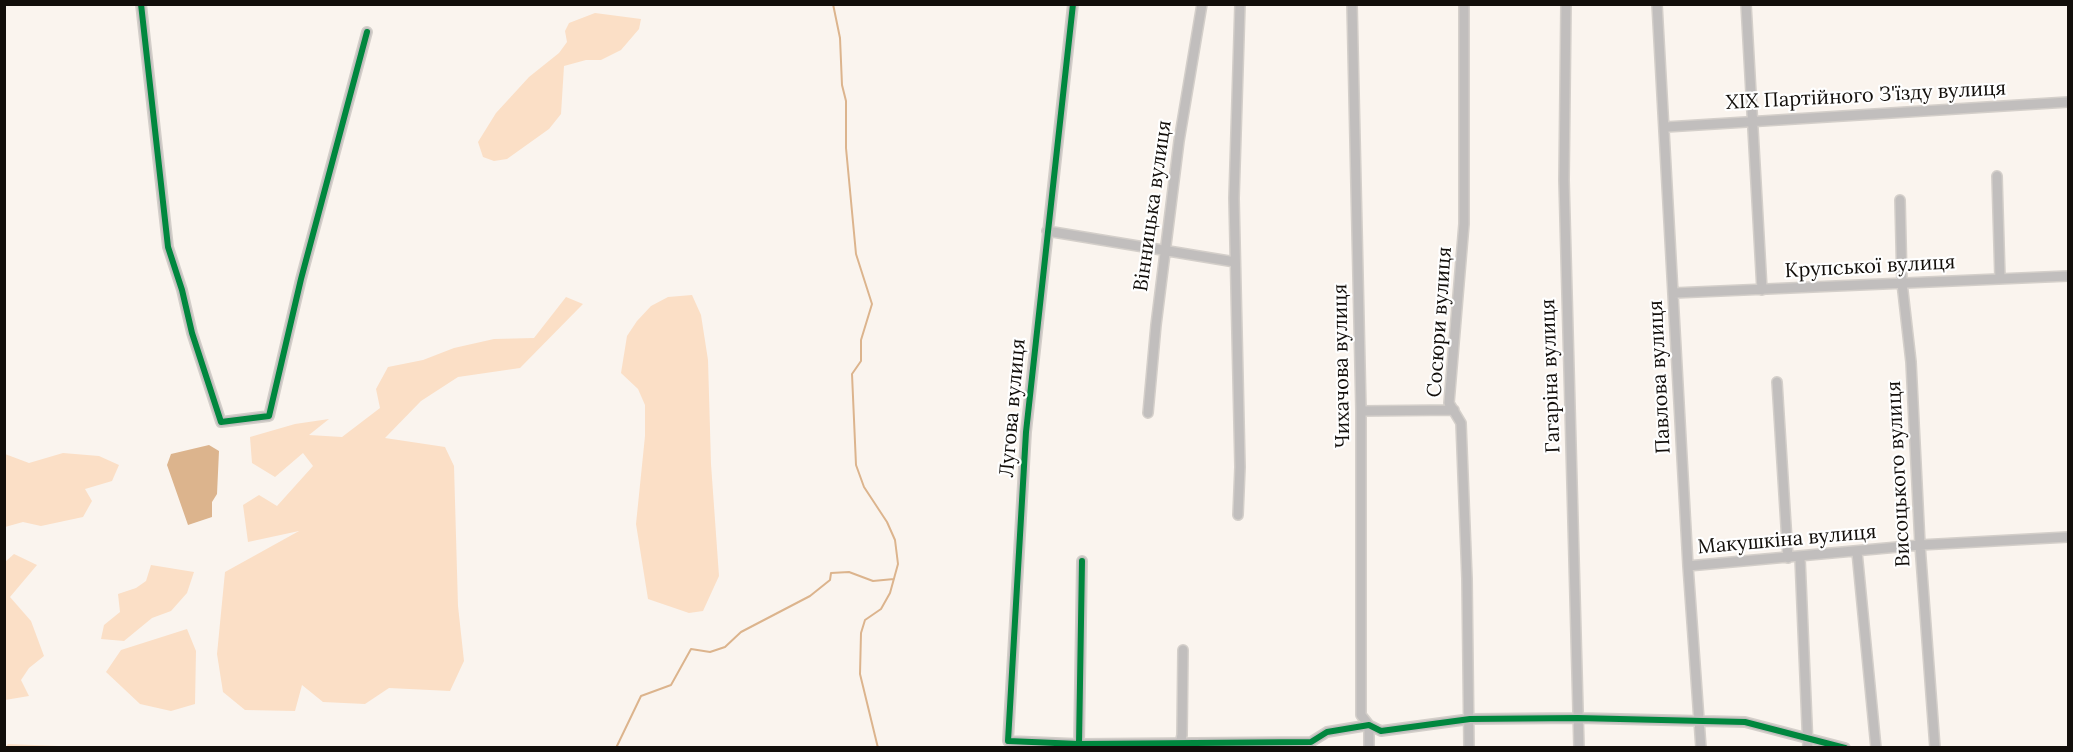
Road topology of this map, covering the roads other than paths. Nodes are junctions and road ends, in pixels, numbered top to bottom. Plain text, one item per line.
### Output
1 (141, 4) edge
2 (1072, 4) edge
3 (1202, 4) edge
4 (1240, 4) edge
5 (1352, 4) edge
6 (1464, 4) edge
7 (1566, 4) edge
8 (1658, 4) edge
9 (1746, 4) edge
10 (367, 32) dead end
11 (2068, 102) edge
12 (1752, 120) junction
13 (1666, 127) junction
14 (1997, 177) dead end
15 (1900, 200) dead end
16 (1047, 231) junction
17 (1166, 250) junction
18 (1235, 262) junction
19 (2068, 276) edge
20 (2000, 279) junction
21 (1902, 283) junction
22 (1762, 290) junction
23 (1674, 293) junction
24 (1777, 382) dead end
25 (1454, 410) junction
26 (1361, 411) junction
27 (1148, 412) dead end
28 (1238, 514) dead end
29 (2068, 537) edge
30 (1920, 545) junction
31 (1857, 552) junction
32 (1788, 558) junction
33 (1800, 558) junction
34 (1082, 561) dead end
35 (1688, 566) junction
36 (1183, 650) dead end
37 (1578, 718) junction
38 (1470, 719) junction
39 (1700, 720) junction
40 (1370, 725) junction
41 (1808, 736) junction
42 (1307, 745) edge
43 (1079, 746) edge
44 (1179, 746) edge
45 (1369, 747) edge
46 (1468, 747) edge
47 (1579, 747) edge
48 (1701, 747) edge
49 (1808, 747) edge
50 (1845, 747) edge
51 (1876, 747) edge
52 (1935, 747) edge

1 - 10 street
2 - 16 street, Лугова вулиця
3 - 17 street, Вінницька вулиця
4 - 18 street
5 - 26 street, Чихачова вулиця
6 - 25 street, Сосюри вулиця
7 - 37 street, Гагаріна вулиця
8 - 13 street, Павлова вулиця
9 - 12 street
11 - 12 street, XIX Партійного З'їзду вулиця
12 - 13 street, XIX Партійного З'їзду вулиця
12 - 22 street
13 - 23 street, Павлова вулиця
14 - 20 street
15 - 21 street, Висоцького вулиця
16 - 17 street
16 - 43 street, Лугова вулиця
17 - 18 street
17 - 27 street, Вінницька вулиця
18 - 28 street
19 - 20 street, Крупської вулиця
20 - 21 street, Крупської вулиця
21 - 22 street, Крупської вулиця
21 - 30 street, Висоцького вулиця
22 - 23 street, Крупської вулиця
23 - 35 street, Павлова вулиця
24 - 32 street
25 - 26 street
25 - 38 street, Сосюри вулиця
26 - 40 street, Чихачова вулиця
29 - 30 street, Макушкіна вулиця
30 - 31 street, Макушкіна вулиця
30 - 52 street, Висоцького вулиця
31 - 33 street, Макушкіна вулиця
31 - 51 street
32 - 33 street, Макушкіна вулиця
32 - 35 street, Макушкіна вулиця
33 - 41 street
34 - 43 street
35 - 39 street, Павлова вулиця
36 - 44 street
37 - 38 street
37 - 39 street
37 - 47 street, Гагаріна вулиця
38 - 40 street
38 - 46 street, Сосюри вулиця
39 - 41 street
39 - 48 street, Павлова вулиця
40 - 42 street
40 - 45 street
41 - 49 street
41 - 50 street
42 - 44 street
43 - 44 street

